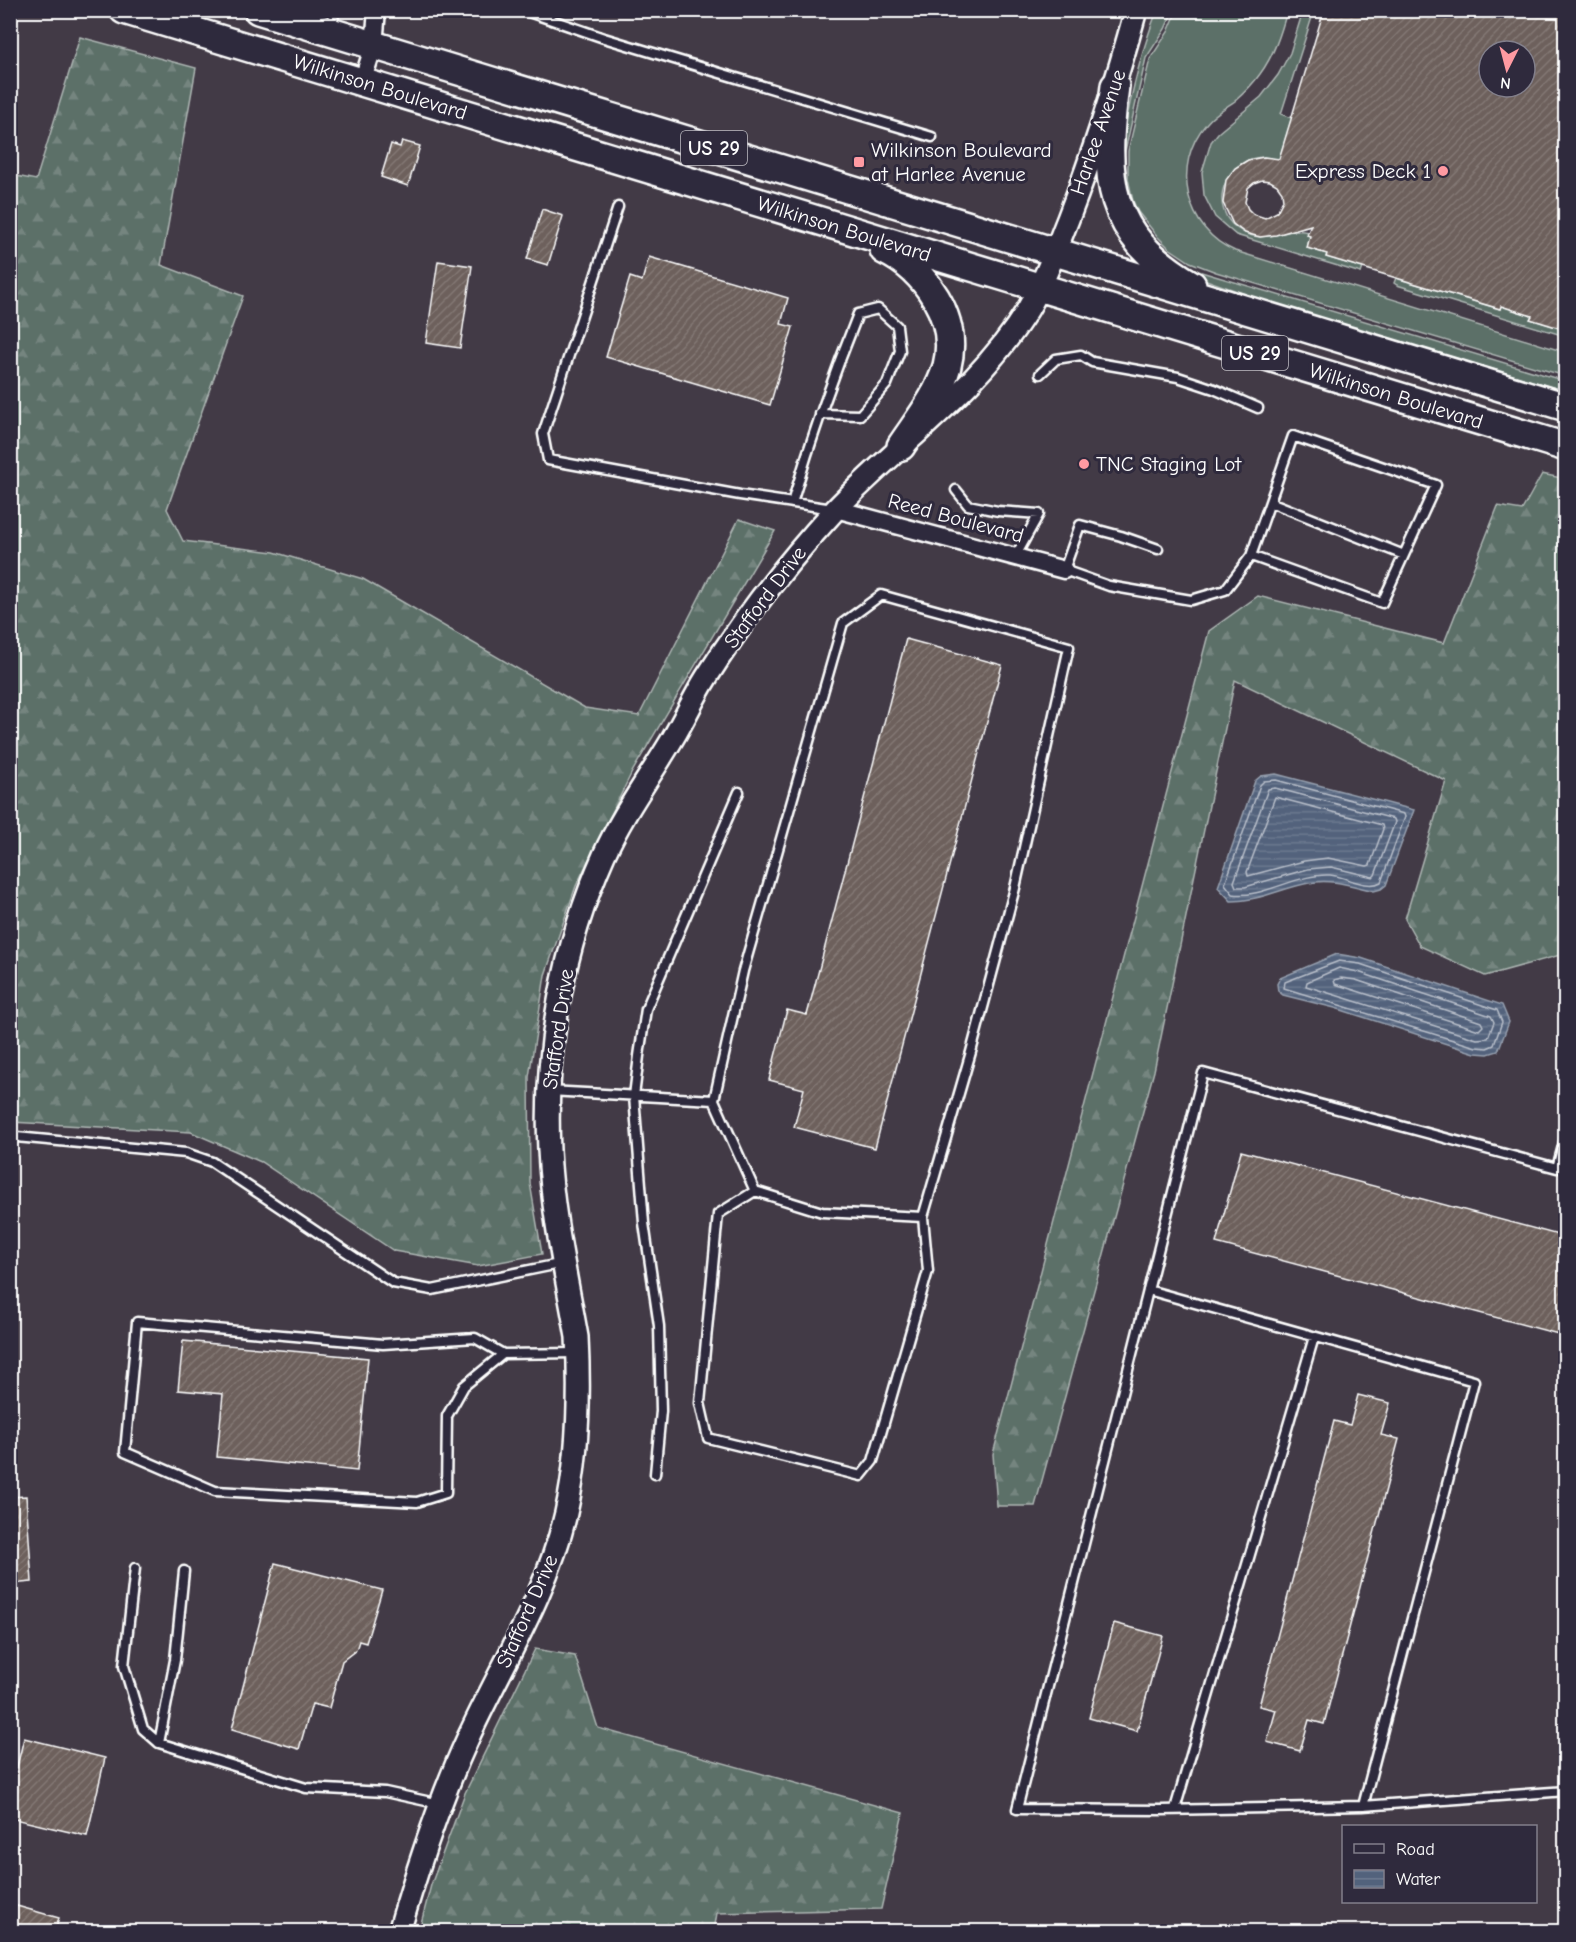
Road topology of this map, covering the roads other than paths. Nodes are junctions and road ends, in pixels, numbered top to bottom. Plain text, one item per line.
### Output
1 (124, 10) edge
2 (377, 10) edge
3 (523, 10) edge
4 (1136, 10) edge
5 (267, 12) edge
6 (332, 21) edge
7 (374, 45) junction
8 (362, 82) junction
9 (1115, 86) junction
10 (932, 137) dead end
11 (618, 207) dead end
12 (834, 226) junction
13 (1055, 252) junction
14 (1039, 289) junction
15 (1236, 308) junction
16 (1040, 374) dead end
17 (1566, 407) edge
18 (1258, 408) dead end
19 (820, 414) junction
20 (901, 446) junction
21 (1566, 447) edge
22 (956, 490) dead end
23 (1270, 502) junction
24 (792, 503) junction
25 (836, 509) junction
26 (1158, 549) dead end
27 (1404, 555) junction
28 (1251, 556) junction
29 (1015, 557) junction
30 (1064, 570) junction
31 (738, 792) dead end
32 (549, 1090) junction
33 (634, 1096) junction
34 (714, 1100) junction
35 (1566, 1135) edge
36 (10, 1140) edge
37 (755, 1191) junction
38 (923, 1216) junction
39 (564, 1263) junction
40 (1148, 1290) junction
41 (1314, 1336) junction
42 (578, 1353) junction
43 (503, 1354) junction
44 (655, 1474) dead end
45 (135, 1568) dead end
46 (184, 1571) dead end
47 (159, 1743) junction
48 (1566, 1791) edge
49 (440, 1804) junction
50 (1363, 1806) junction
51 (1175, 1809) junction
52 (399, 1932) edge

1 - 8 main road, Wilkinson Boulevard / US 29
2 - 7 street
3 - 10 lane
4 - 9 street, Harlee Avenue
5 - 6 main road, Wilkinson Boulevard / US 29
6 - 7 main road, Wilkinson Boulevard / US 29
7 - 8 street
7 - 13 main road, Wilkinson Boulevard / US 29
8 - 12 main road, Wilkinson Boulevard / US 29
9 - 13 street, Harlee Avenue
9 - 15 main road
11 - 24 lane
12 - 14 main road, Wilkinson Boulevard / US 29
12 - 20 main road
13 - 14 street, Stafford Drive
13 - 15 main road, Wilkinson Boulevard / US 29
14 - 20 street, Stafford Drive
14 - 21 main road, Wilkinson Boulevard / US 29
15 - 17 main road, Wilkinson Boulevard / US 29
16 - 18 lane
19 - 19 lane
19 - 24 lane
20 - 25 street, Stafford Drive
22 - 29 lane
23 - 27 lane
23 - 27 lane
23 - 28 lane
24 - 25 lane
25 - 29 street, Reed Boulevard
25 - 32 street, Stafford Drive
26 - 30 lane
27 - 28 lane
28 - 30 lane
29 - 30 street, Reed Boulevard
31 - 33 lane
32 - 33 lane
32 - 39 street, Stafford Drive
33 - 34 lane
33 - 44 lane
34 - 37 lane
34 - 38 lane
35 - 40 lane
36 - 39 lane
37 - 38 lane
37 - 38 lane
39 - 42 street, Stafford Drive
40 - 41 lane
40 - 51 lane
41 - 50 lane
41 - 51 lane
42 - 43 lane
42 - 49 street, Stafford Drive
43 - 43 lane
45 - 47 lane
46 - 47 lane
47 - 49 lane
48 - 50 lane
49 - 52 street, Stafford Drive
50 - 51 lane

